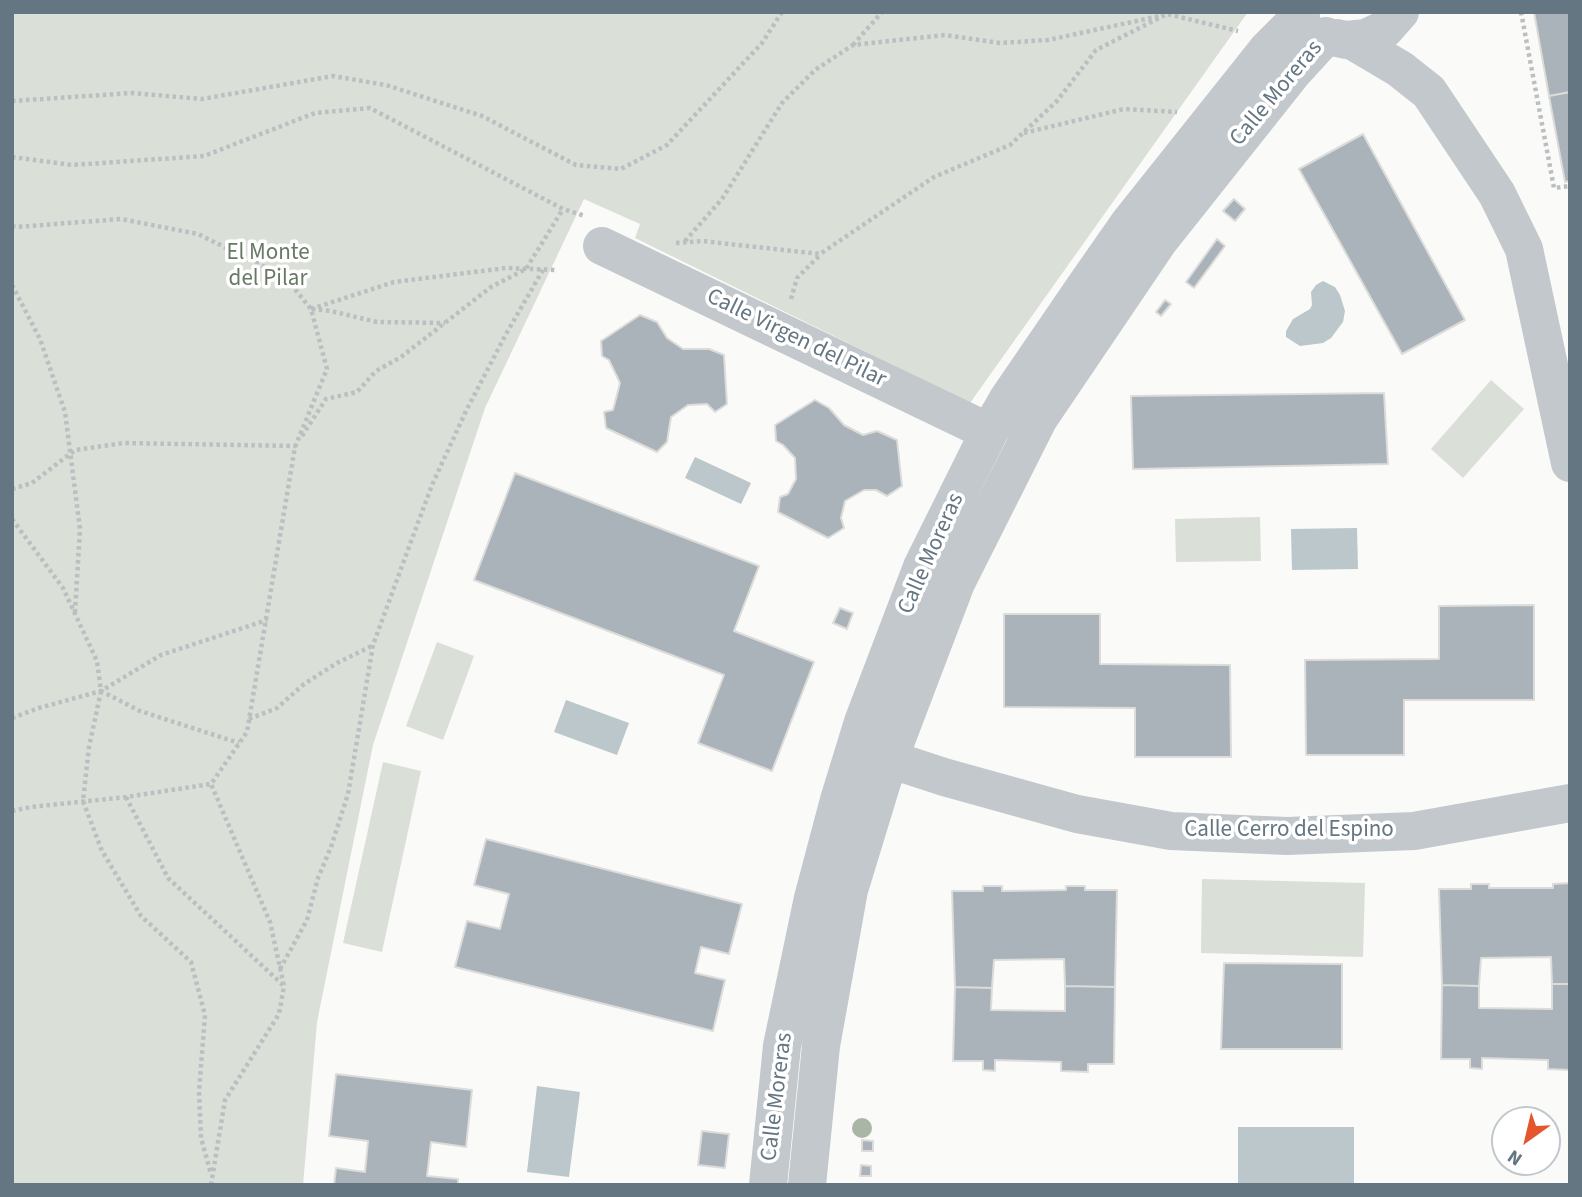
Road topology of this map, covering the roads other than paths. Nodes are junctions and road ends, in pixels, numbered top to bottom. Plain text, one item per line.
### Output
1 (1400, 12) edge
2 (1407, 12) edge
3 (1319, 26) edge
4 (1429, 92) junction
5 (594, 231) road end
6 (989, 432) junction
7 (1570, 463) edge
8 (889, 759) junction
9 (1570, 803) edge
10 (768, 1185) edge
11 (807, 1185) edge

1 - 3 street
2 - 4 street
3 - 4 street
3 - 6 street, Calle Moreras
3 - 8 street, Calle Moreras
4 - 7 street
5 - 6 street, Calle Virgen del Pilar
6 - 10 street, Calle Moreras
8 - 9 street, Calle Cerro del Espino
8 - 11 street, Calle Moreras

